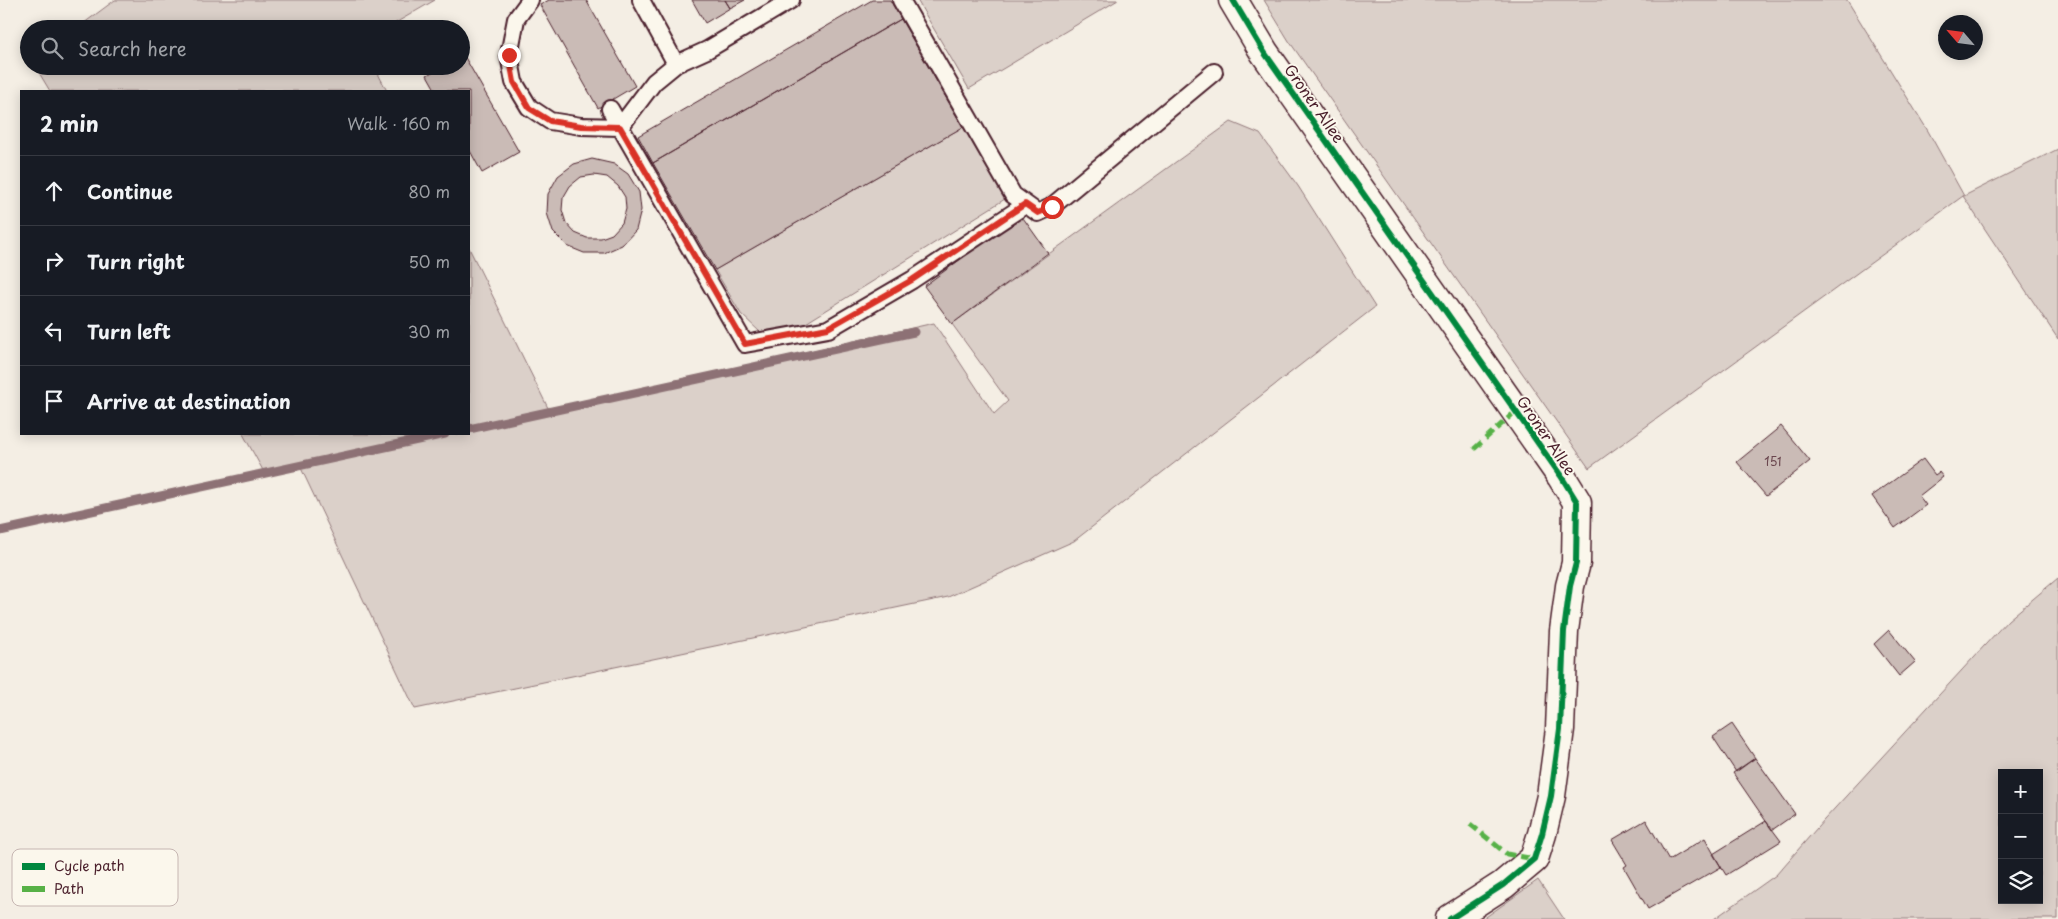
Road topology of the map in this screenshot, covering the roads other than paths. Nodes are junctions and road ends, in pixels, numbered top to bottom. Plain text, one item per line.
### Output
1 (530, 0) edge
2 (641, 0) edge
3 (791, 0) edge
4 (900, 0) edge
5 (1233, 0) edge
6 (676, 64) junction
7 (1214, 72) dead end
8 (610, 109) dead end
9 (620, 127) junction
10 (1025, 204) junction
11 (1450, 919) edge

1 - 9 lane
2 - 6 lane
3 - 6 lane
4 - 10 lane
5 - 11 street, Groner Allee
6 - 9 lane
7 - 10 lane
8 - 9 lane
9 - 10 lane

